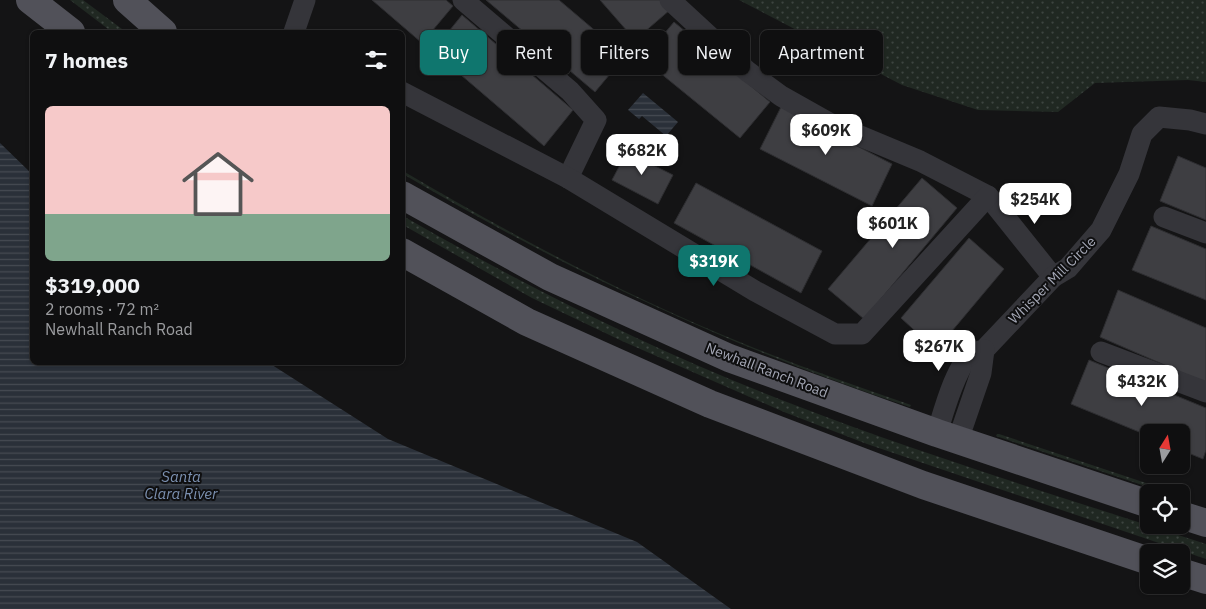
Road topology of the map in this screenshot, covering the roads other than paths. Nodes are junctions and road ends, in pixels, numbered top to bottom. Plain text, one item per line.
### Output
1 (30, 0) edge
2 (127, 0) edge
3 (305, 0) edge
4 (463, 0) edge
5 (670, 0) edge
6 (68, 30) edge
7 (161, 30) edge
8 (295, 30) edge
9 (405, 94) edge
10 (1206, 124) edge
11 (568, 178) junction
12 (988, 196) junction
13 (405, 197) edge
14 (1164, 217) dead end
15 (1206, 234) edge
16 (405, 254) edge
17 (1053, 277) junction
18 (1101, 352) dead end
19 (1206, 392) edge
20 (947, 437) junction
21 (1140, 501) edge
22 (1190, 518) edge
23 (1206, 523) edge
24 (1140, 558) edge
25 (1190, 575) edge
26 (1206, 580) edge

1 - 6 main road
2 - 7 main road
3 - 8 street
4 - 11 street
5 - 12 street
9 - 11 street
10 - 17 street, Whisper Mill Circle
11 - 12 street
12 - 17 street
13 - 20 main road, Newhall Ranch Road
14 - 15 street
16 - 24 main road
17 - 20 street, Whisper Mill Circle
18 - 19 street
20 - 21 main road, Newhall Ranch Road
22 - 23 main road
25 - 26 main road

